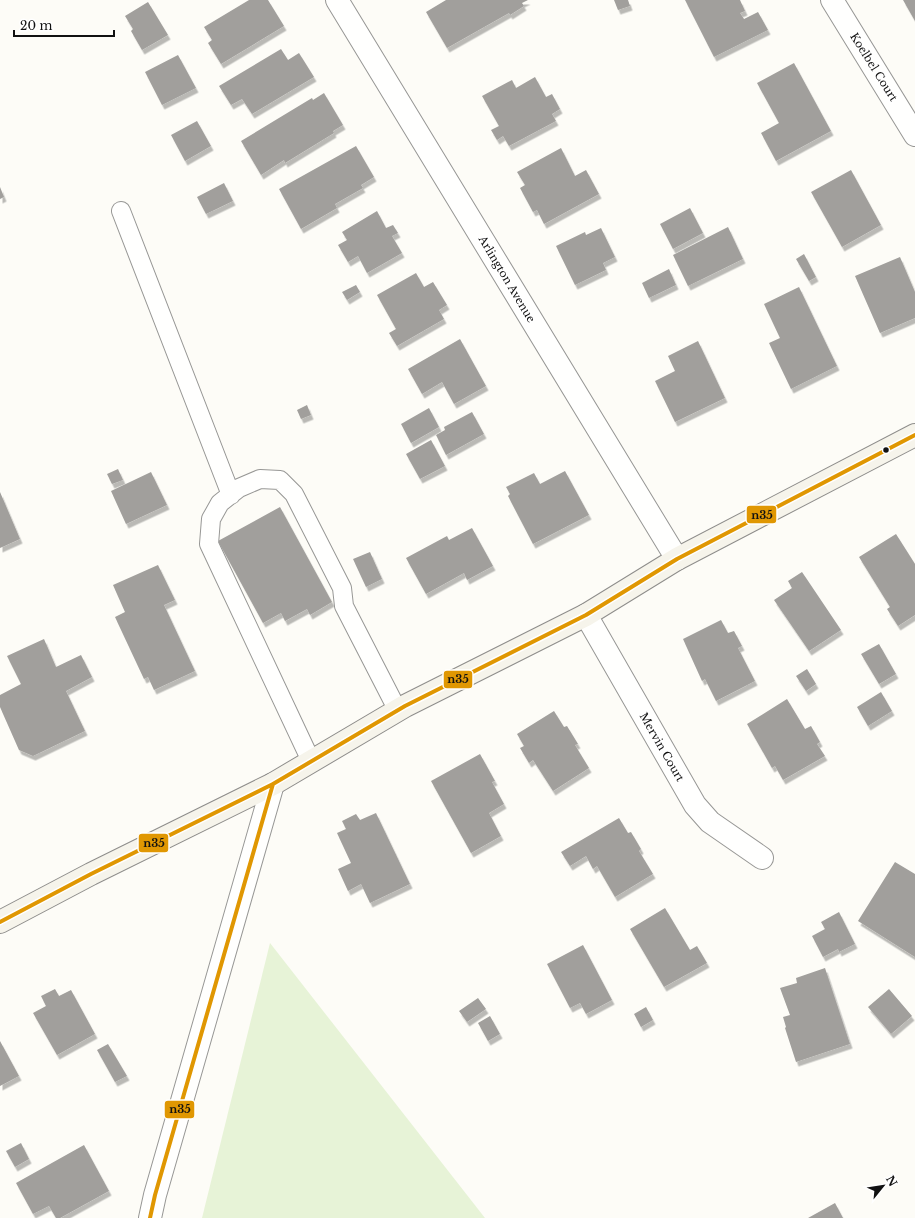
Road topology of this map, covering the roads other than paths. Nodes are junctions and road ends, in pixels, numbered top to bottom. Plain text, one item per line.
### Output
1 (337, 0) edge
2 (832, 0) edge
3 (915, 135) edge
4 (121, 211) dead end
5 (915, 435) edge
6 (231, 495) junction
7 (677, 558) junction
8 (586, 615) junction
9 (398, 711) junction
10 (311, 761) junction
11 (273, 784) junction
12 (762, 858) dead end
13 (0, 922) edge
14 (150, 1218) edge

1 - 7 street, Arlington Avenue
2 - 3 street, Koelbel Court
4 - 6 lane
5 - 7 street
6 - 9 lane
6 - 10 lane
7 - 8 street
8 - 9 street
8 - 12 street, Mervin Court
9 - 10 street
10 - 11 street
11 - 13 street
11 - 14 street

